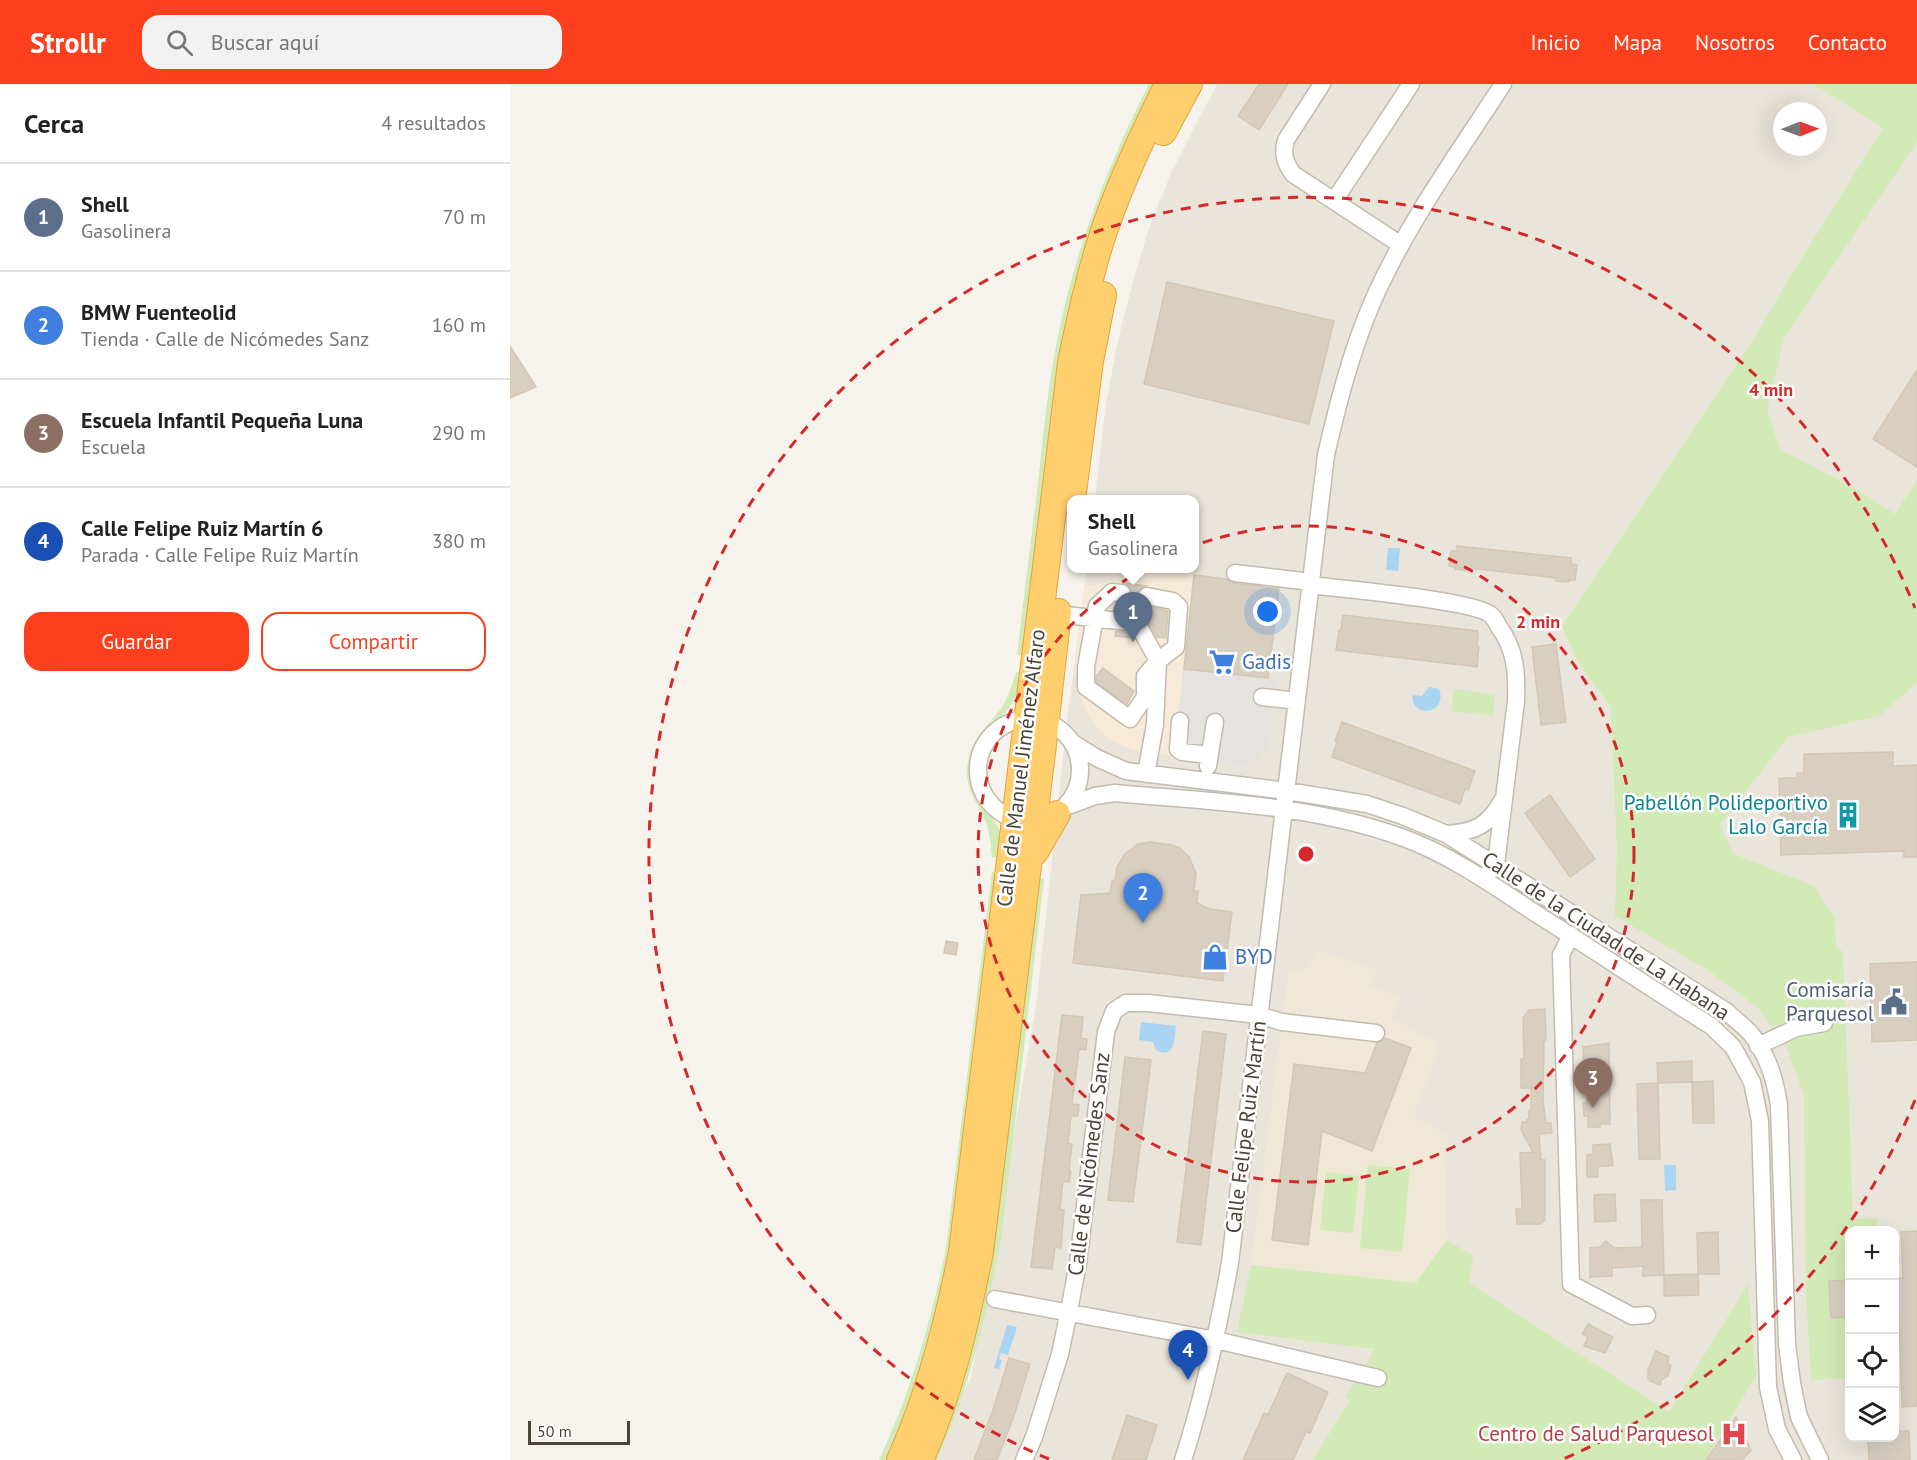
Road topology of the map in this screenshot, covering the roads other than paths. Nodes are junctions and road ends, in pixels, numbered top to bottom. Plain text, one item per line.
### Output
1 (1168, 84) edge
2 (1188, 84) edge
3 (1322, 84) edge
4 (1411, 84) edge
5 (1503, 84) edge
6 (1334, 201) junction
7 (1401, 245) junction
8 (1073, 495) edge
9 (1067, 535) edge
10 (1235, 573) dead end
11 (1311, 584) junction
12 (1122, 593) tunnel mouth
13 (1147, 596) tunnel mouth
14 (1057, 614) junction
15 (1094, 618) junction
16 (1158, 661) junction
17 (1262, 697) dead end
18 (1297, 701) junction
19 (1037, 720) junction
20 (1180, 721) dead end
21 (1215, 722) dead end
22 (1073, 743) junction
23 (1210, 755) junction
24 (1146, 774) junction
25 (1206, 781) junction
26 (1287, 791) junction
27 (1503, 800) junction
28 (1284, 808) junction
29 (1043, 816) junction
30 (1446, 834) junction
31 (1499, 846) junction
32 (1496, 864) junction
33 (1483, 879) junction
34 (1523, 882) junction
35 (1571, 935) junction
36 (1259, 1015) junction
37 (1824, 1023) dead end
38 (1376, 1033) dead end
39 (1723, 1037) junction
40 (1757, 1045) junction
41 (1753, 1086) junction
42 (995, 1299) dead end
43 (1069, 1311) junction
44 (1647, 1315) dead end
45 (1216, 1340) junction
46 (1378, 1378) dead end
47 (1807, 1432) junction
48 (1788, 1453) edge
49 (900, 1460) edge
50 (920, 1460) edge
51 (1024, 1460) edge
52 (1183, 1460) edge
53 (1820, 1460) edge

1 - 19 highway, Calle de Manuel Jiménez Alfaro
2 - 8 highway
3 - 6 street
4 - 6 street
5 - 7 street, Calle Felipe Ruiz Martín
6 - 7 street
7 - 11 street, Calle Felipe Ruiz Martín
9 - 14 highway, Calle de Manuel Jiménez Alfaro
10 - 11 street
11 - 18 street, Calle Felipe Ruiz Martín
11 - 27 street
12 - 15 street
13 - 16 street
14 - 15 street
14 - 19 highway, Calle de Manuel Jiménez Alfaro
15 - 16 street
15 - 16 street
16 - 24 street
17 - 18 street
18 - 26 street, Calle Felipe Ruiz Martín
19 - 22 street, Calle de la Ciudad de La Habana
19 - 29 highway, Calle de Manuel Jiménez Alfaro
19 - 29 street
20 - 23 street
21 - 23 street
22 - 24 street, Calle de la Ciudad de La Habana
22 - 29 street
23 - 25 street
24 - 25 street, Calle de la Ciudad de La Habana
25 - 26 street, Calle de la Ciudad de La Habana
26 - 28 street, Calle Felipe Ruiz Martín
26 - 30 street, Calle de la Ciudad de La Habana
27 - 30 street
27 - 31 street
28 - 29 street, Calle de la Ciudad de La Habana
28 - 33 street, Calle de la Ciudad de La Habana
28 - 36 street, Calle Felipe Ruiz Martín
29 - 49 highway, Calle de Manuel Jiménez Alfaro
29 - 50 highway, Calle de Manuel Jiménez Alfaro
30 - 32 street, Calle de la Ciudad de La Habana
31 - 32 street
31 - 34 street
32 - 33 street
32 - 34 street, Calle de la Ciudad de La Habana
33 - 35 street, Calle de la Ciudad de La Habana
34 - 40 street, Calle de la Ciudad de La Habana
35 - 39 street, Calle de la Ciudad de La Habana
35 - 44 street, Calle de la Ciudad de La Habana
36 - 38 street, Calle de Nicómedes Sanz
36 - 43 street, Calle de Nicómedes Sanz
36 - 45 street, Calle Felipe Ruiz Martín
37 - 40 street
39 - 40 street
39 - 41 street, Calle de la Ciudad de La Habana
40 - 41 street
40 - 47 street, Calle de la Ciudad de La Habana
41 - 48 street, Calle de la Ciudad de La Habana
42 - 43 street
43 - 45 street
43 - 51 street, Calle de Nicómedes Sanz
45 - 46 street
45 - 52 street, Calle Felipe Ruiz Martín
47 - 48 street
47 - 53 street, Calle de la Ciudad de La Habana

